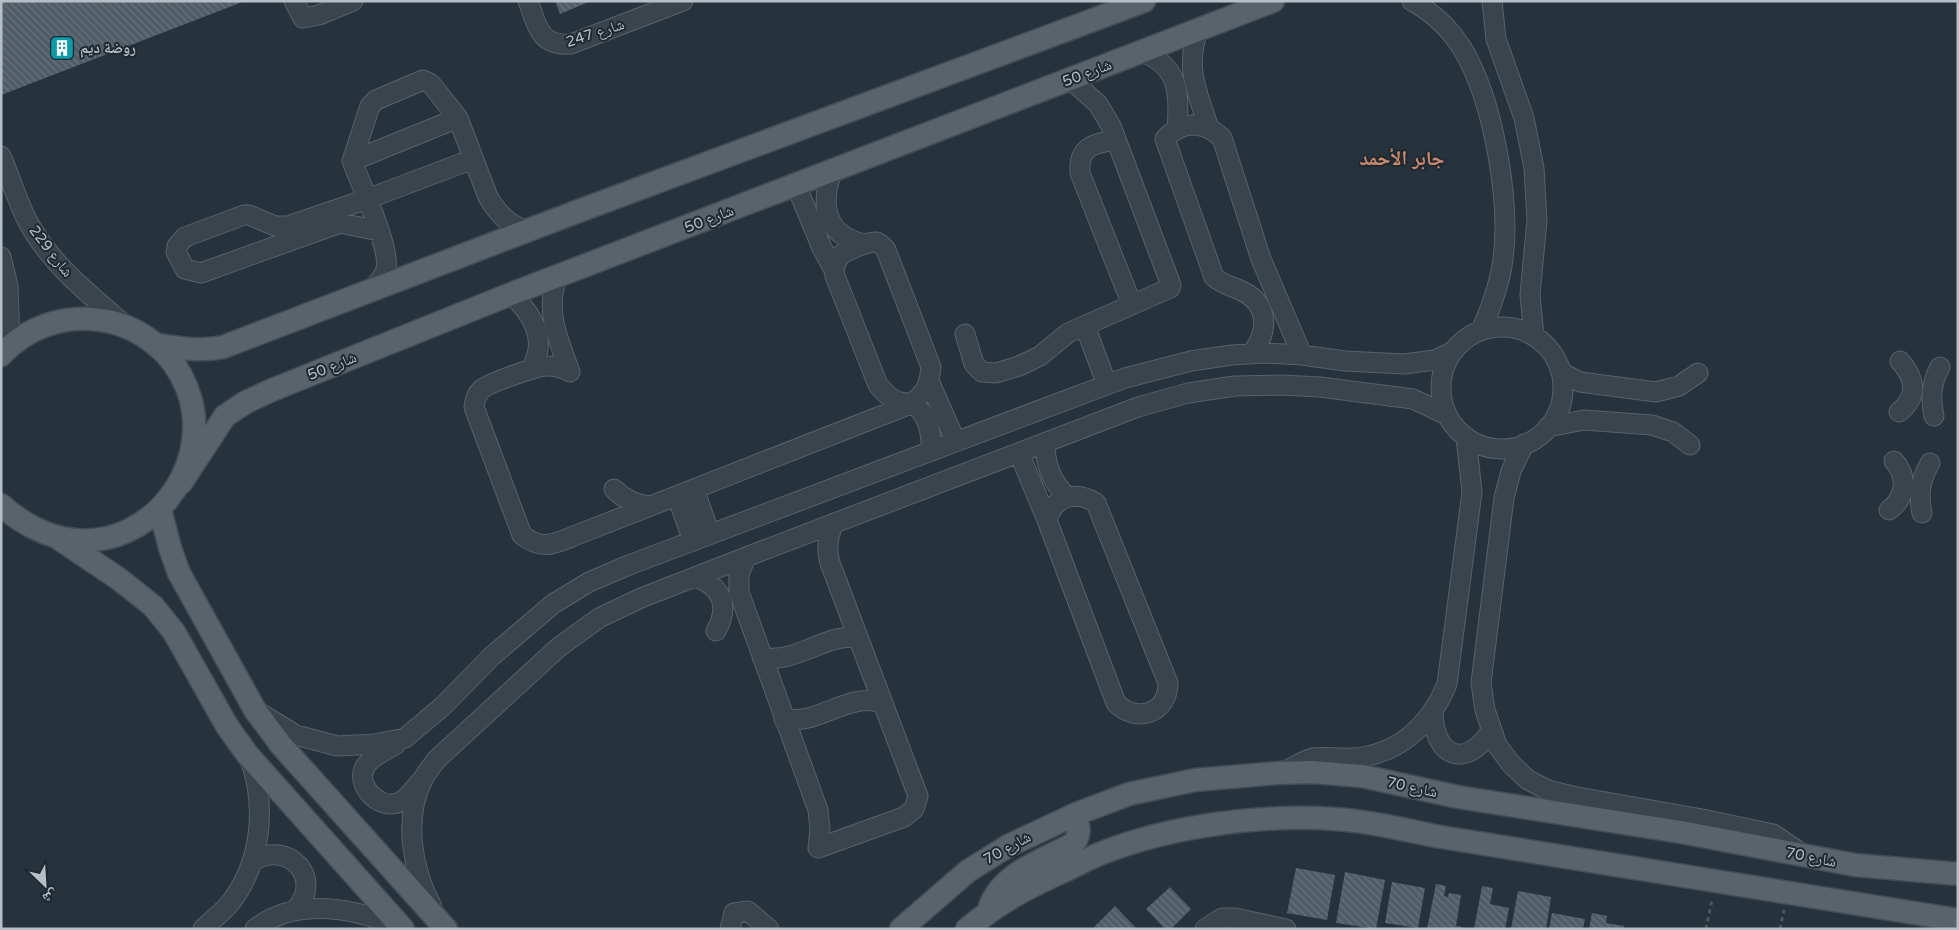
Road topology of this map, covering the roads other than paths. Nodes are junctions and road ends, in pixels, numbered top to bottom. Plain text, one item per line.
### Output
1 (294, 1) edge
2 (353, 1) edge
3 (528, 1) edge
4 (683, 1) edge
5 (1144, 1) edge
6 (1273, 1) edge
7 (1412, 1) edge
8 (1492, 1) edge
9 (1433, 9) edge
10 (1198, 30) junction
11 (1142, 52) junction
12 (1070, 79) junction
13 (458, 118) junction
14 (1177, 128) junction
15 (1209, 128) junction
16 (1116, 140) junction
17 (1, 156) edge
18 (473, 159) junction
19 (352, 161) junction
20 (833, 170) junction
21 (796, 185) junction
22 (367, 199) junction
23 (379, 231) junction
24 (527, 231) junction
25 (865, 244) junction
26 (1, 257) edge
27 (1261, 259) junction
28 (834, 270) junction
29 (557, 277) junction
30 (1231, 287) junction
31 (370, 291) junction
32 (511, 294) junction
33 (1132, 305) junction
34 (1085, 326) junction
35 (127, 327) junction
36 (1481, 331) junction
37 (965, 334) dead end
38 (1534, 336) junction
39 (156, 345) junction
40 (6, 350) edge
41 (1454, 350) junction
42 (1252, 353) junction
43 (1302, 355) junction
44 (1900, 361) dead end
45 (1940, 367) dead end
46 (532, 369) junction
47 (1560, 370) junction
48 (1698, 372) dead end
49 (929, 381) junction
50 (878, 385) junction
51 (1107, 385) junction
52 (911, 404) junction
53 (1900, 412) dead end
54 (1447, 415) junction
55 (1934, 416) dead end
56 (860, 424) junction
57 (1548, 427) junction
58 (1466, 438) junction
59 (956, 442) junction
60 (1045, 443) junction
61 (1524, 444) junction
62 (1690, 445) dead end
63 (932, 451) junction
64 (1019, 453) junction
65 (1894, 460) dead end
66 (1930, 463) dead end
67 (181, 483) junction
68 (686, 492) junction
69 (1066, 497) junction
70 (650, 506) junction
71 (160, 509) junction
72 (1889, 510) dead end
73 (6, 513) edge
74 (1922, 514) dead end
75 (1047, 520) junction
76 (834, 523) junction
77 (601, 526) junction
78 (58, 538) junction
79 (701, 538) junction
80 (746, 557) junction
81 (695, 577) junction
82 (716, 631) dead end
83 (859, 639) junction
84 (762, 657) junction
85 (884, 705) junction
86 (255, 710) junction
87 (1433, 714) junction
88 (784, 719) junction
89 (1491, 731) junction
90 (405, 738) junction
91 (248, 754) junction
92 (1278, 773) junction
93 (424, 778) junction
94 (1076, 814) junction
95 (1804, 855) junction
96 (252, 862) junction
97 (1958, 874) edge
98 (295, 910) junction
99 (988, 911) junction
100 (1958, 920) edge
101 (442, 925) edge
102 (203, 929) edge
103 (255, 929) edge
104 (403, 929) edge
105 (730, 929) edge
106 (769, 929) edge
107 (901, 929) edge
108 (967, 929) edge
109 (1205, 929) edge
110 (1286, 929) edge

1 - 2 street
3 - 4 street, شارع 247
5 - 24 main road
6 - 10 main road, شارع 50
7 - 9 street
8 - 38 street
9 - 36 street
10 - 11 main road, شارع 50
10 - 15 street
11 - 12 main road, شارع 50
11 - 14 street
12 - 16 street
12 - 20 main road, شارع 50
13 - 18 street
13 - 19 street
13 - 19 street
14 - 15 street
14 - 30 street
15 - 27 street
16 - 33 street
16 - 33 street
17 - 35 street, شارع 229
18 - 22 street
18 - 24 street
19 - 22 street
20 - 21 main road, شارع 50
20 - 25 street
21 - 28 street
21 - 29 main road, شارع 50
22 - 23 street
22 - 23 street
23 - 31 street
24 - 31 main road
25 - 28 street
25 - 49 street
26 - 40 street
27 - 30 street
27 - 43 street
28 - 50 street
29 - 32 main road, شارع 50
29 - 46 street
30 - 42 street
31 - 39 main road
32 - 46 street
32 - 67 main road, شارع 50
33 - 34 street
34 - 37 street
34 - 51 street
35 - 39 main road
35 - 40 main road
36 - 38 street
36 - 41 street
38 - 47 street
39 - 67 main road
41 - 43 street
41 - 54 street
42 - 43 street
42 - 51 street
44 - 53 street
45 - 55 street
46 - 77 street
47 - 48 street
47 - 57 street
49 - 52 street
49 - 59 street
50 - 52 street
50 - 56 street
51 - 59 street
52 - 56 street
52 - 63 street
54 - 58 street
54 - 60 street
56 - 68 street
57 - 61 street
57 - 62 street
58 - 61 street
58 - 87 street
59 - 63 street
60 - 64 street
60 - 69 street
61 - 89 street
63 - 79 street
64 - 75 street
64 - 76 street
65 - 72 street
66 - 74 street
67 - 71 main road
68 - 70 street
68 - 79 street
69 - 75 street
69 - 75 street
70 - 77 street
70 - 77 street
71 - 78 main road
71 - 86 main road
73 - 78 main road
76 - 80 street
76 - 83 street
78 - 91 main road
79 - 90 street
80 - 81 street
80 - 84 street
81 - 82 street
81 - 93 street
83 - 84 street
83 - 85 street
84 - 88 street
85 - 88 street
85 - 88 street
86 - 90 street
86 - 101 main road
87 - 89 street
87 - 92 street
89 - 95 street
90 - 93 street
91 - 96 street
91 - 104 main road
92 - 94 main road, شارع 70
92 - 95 main road, شارع 70
93 - 101 street
94 - 99 main road
94 - 107 main road, شارع 70
95 - 97 main road, شارع 70
96 - 98 street
96 - 102 street
98 - 103 street
98 - 104 street
99 - 100 main road
99 - 108 main road
105 - 106 street
109 - 110 street

